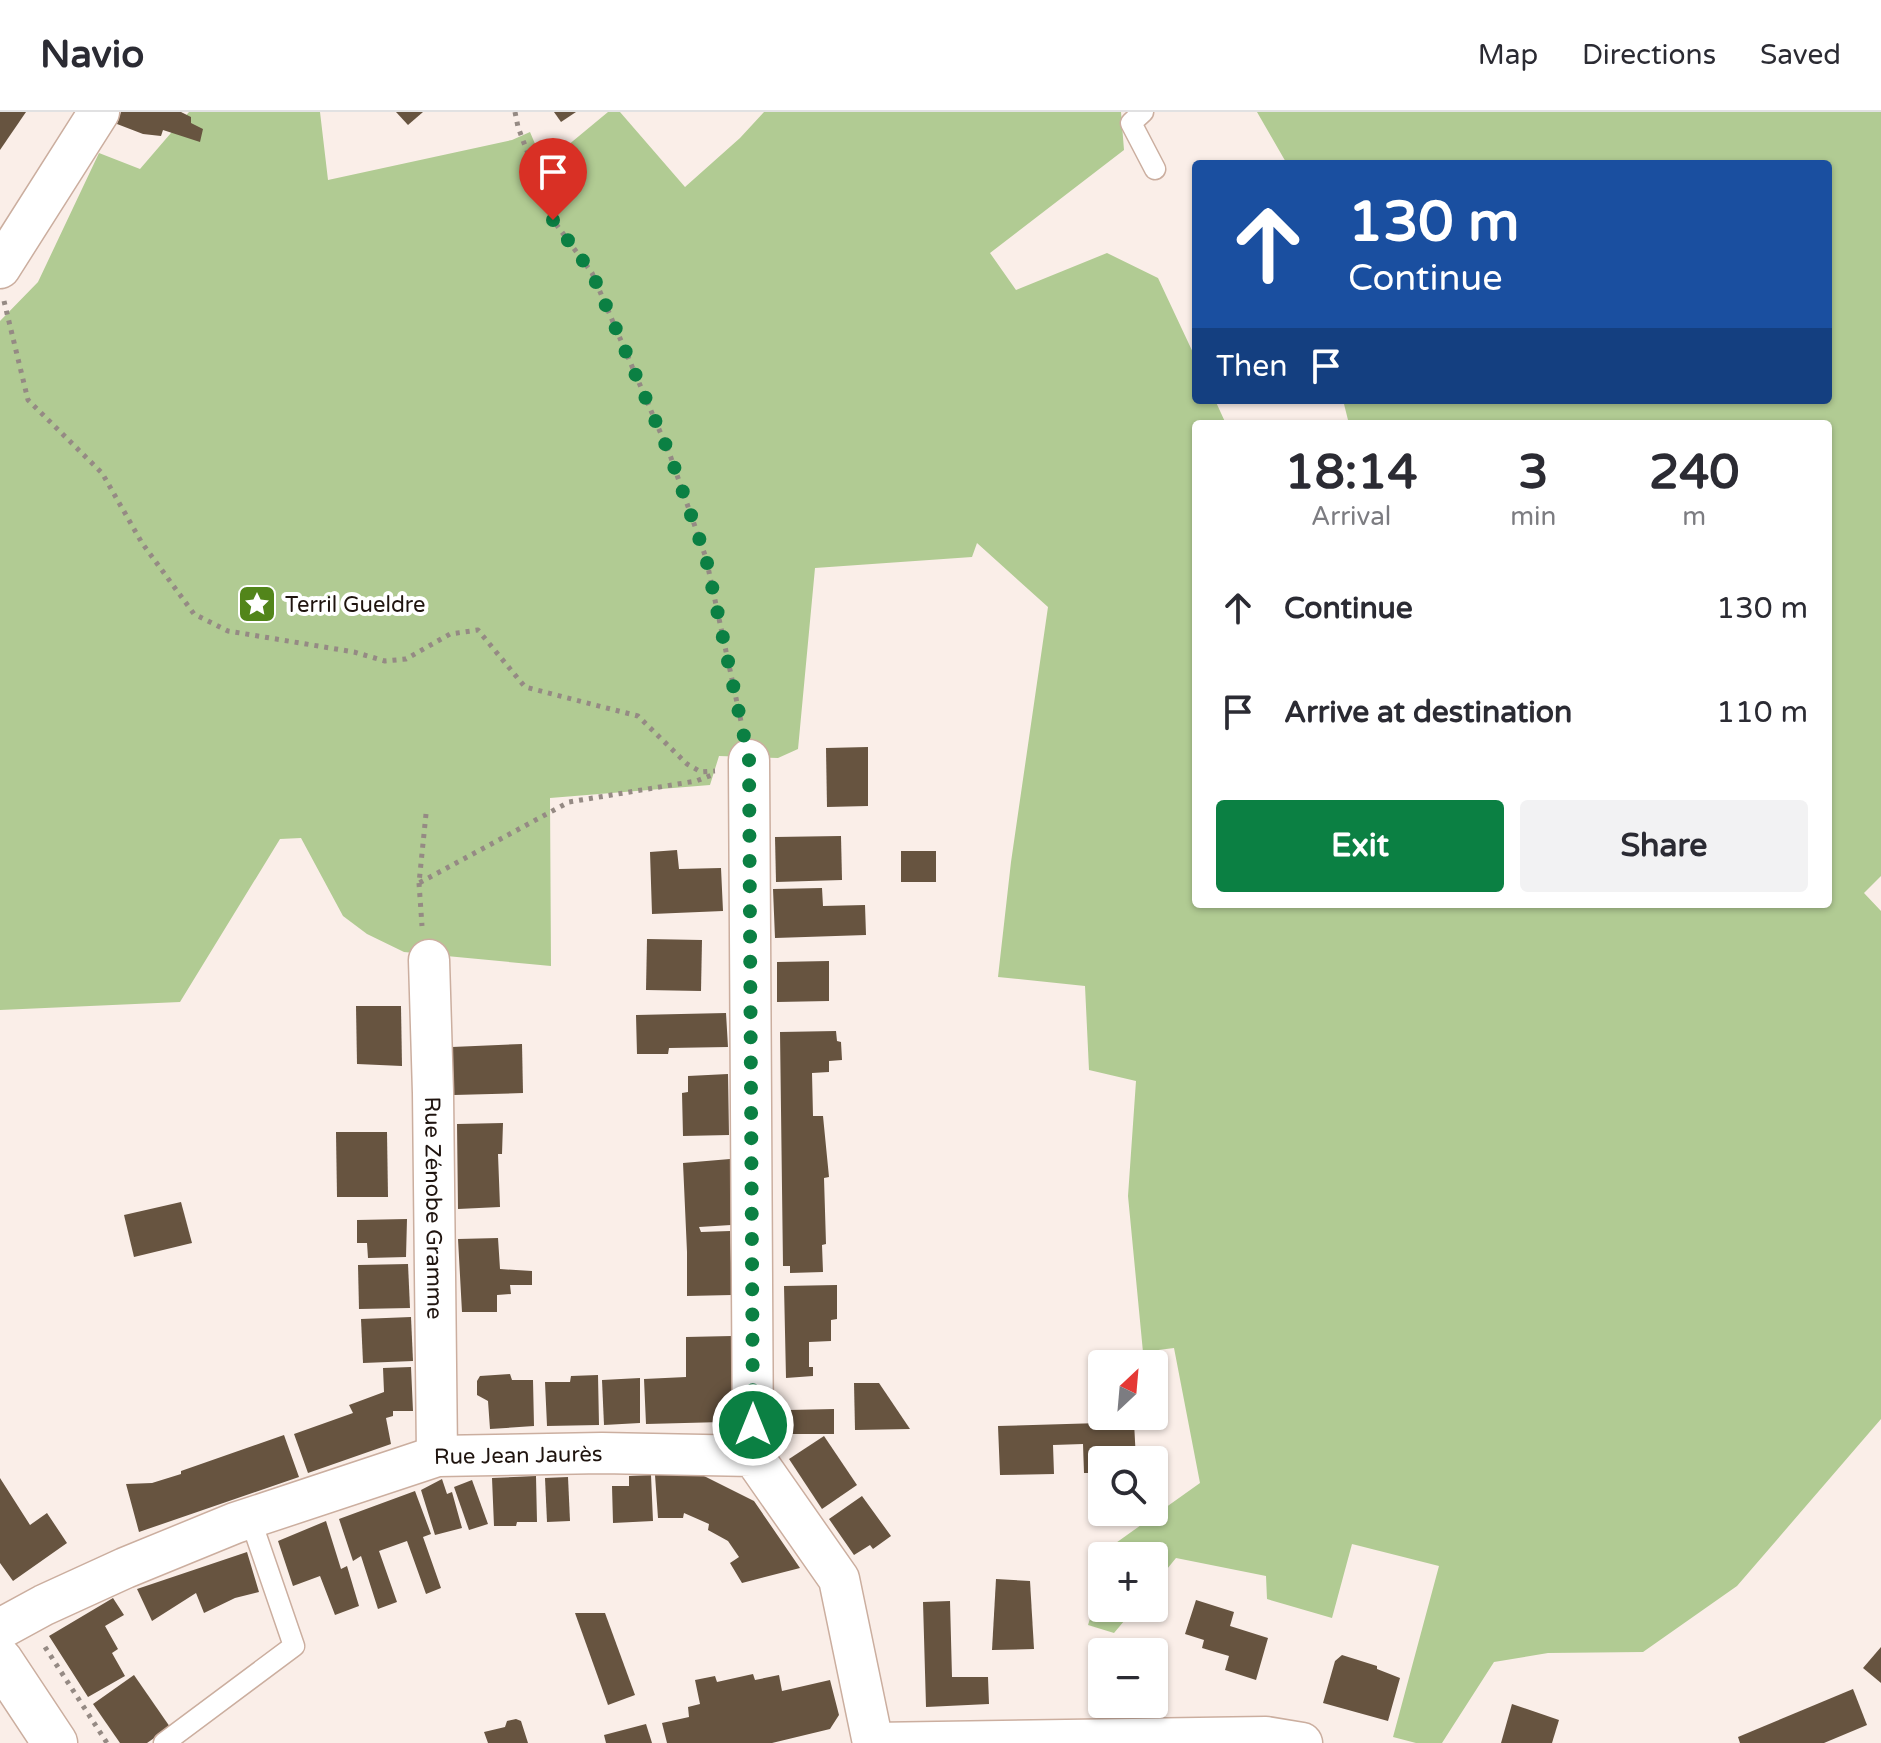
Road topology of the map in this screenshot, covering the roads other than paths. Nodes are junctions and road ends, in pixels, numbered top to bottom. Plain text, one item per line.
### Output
1 (99, 112) edge
2 (1143, 112) edge
3 (1155, 169) dead end
4 (2, 284) edge
5 (749, 760) road end
6 (429, 960) dead end
7 (437, 1456) junction
8 (753, 1456) junction
9 (250, 1518) junction
10 (12, 1622) edge
11 (0, 1660) edge
12 (55, 1743) edge
13 (164, 1743) edge
14 (873, 1743) edge
15 (1302, 1743) edge

1 - 4 street
2 - 3 lane
5 - 8 street
6 - 7 street, Rue Zénobe Gramme
7 - 8 street, Rue Jean Jaurès
7 - 9 street, Rue Jean Jaurès
8 - 14 street
9 - 10 street, Rue Jean Jaurès
9 - 13 lane
11 - 12 main road
14 - 15 street

